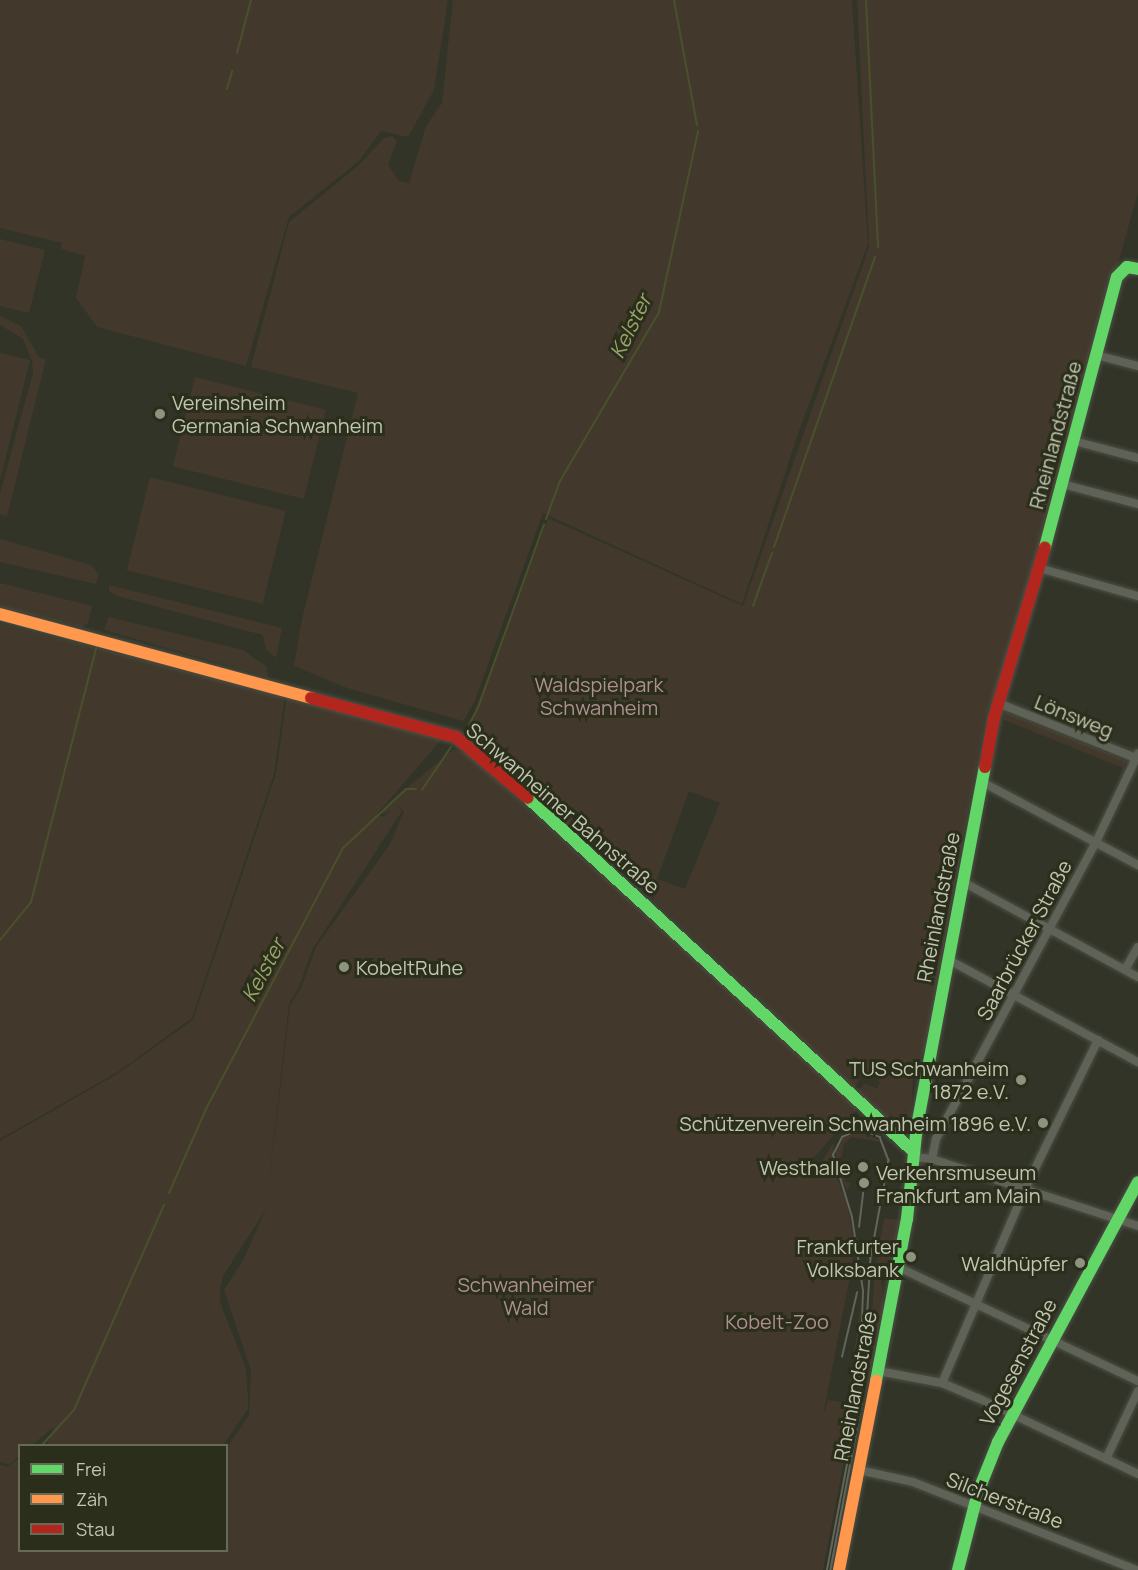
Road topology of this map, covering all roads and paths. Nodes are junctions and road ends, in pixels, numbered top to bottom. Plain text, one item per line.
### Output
1 (1133, 268) edge
2 (1096, 355) junction
3 (1138, 366) edge
4 (1074, 441) junction
5 (1138, 458) edge
6 (1062, 484) junction
7 (1138, 504) edge
8 (1040, 568) junction
9 (1138, 596) edge
10 (0, 614) edge
11 (998, 703) junction
12 (1137, 757) edge
13 (982, 782) junction
14 (1096, 842) junction
15 (1138, 865) edge
16 (963, 882) junction
17 (1050, 928) junction
18 (1138, 947) edge
19 (949, 960) junction
20 (1125, 970) junction
21 (1138, 977) edge
22 (1013, 995) junction
23 (1098, 1040) junction
24 (1138, 1062) edge
25 (915, 1137) junction
26 (936, 1139) junction
27 (914, 1155) junction
28 (932, 1159) junction
29 (1138, 1182) edge
30 (1025, 1189) junction
31 (1118, 1220) junction
32 (1138, 1226) edge
33 (898, 1267) junction
34 (976, 1302) junction
35 (1052, 1339) junction
36 (878, 1371) junction
37 (1138, 1381) edge
38 (942, 1383) junction
39 (1138, 1391) edge
40 (1012, 1414) junction
41 (1106, 1459) junction
42 (859, 1470) junction
43 (1138, 1474) edge
44 (974, 1505) junction
45 (1130, 1569) edge
46 (842, 1570) edge
47 (958, 1570) edge

1 - 2 street, Rheinlandstraße
2 - 3 street
2 - 4 street, Rheinlandstraße
4 - 5 street
4 - 6 street, Rheinlandstraße
6 - 7 street
6 - 8 street, Rheinlandstraße
8 - 9 street
8 - 11 street, Rheinlandstraße
10 - 27 street, Schwanheimer Bahnstraße
11 - 12 street, Lönsweg
11 - 13 street, Rheinlandstraße
12 - 14 street, Saarbrücker Straße
13 - 14 street
13 - 16 street, Rheinlandstraße
14 - 15 street
14 - 17 street, Saarbrücker Straße
16 - 17 street
16 - 19 street, Rheinlandstraße
17 - 20 street
17 - 22 street, Saarbrücker Straße
18 - 20 street
19 - 22 street
19 - 25 street, Rheinlandstraße
20 - 21 street
22 - 23 street
22 - 26 street, Saarbrücker Straße
23 - 24 street
23 - 30 street
25 - 26 street
25 - 27 street, Rheinlandstraße
26 - 28 street, Saarbrücker Straße
27 - 28 street
27 - 33 street, Rheinlandstraße
28 - 30 street
29 - 31 street, Vogesenstraße
30 - 31 street
30 - 34 street
31 - 32 street
31 - 35 street, Vogesenstraße
33 - 34 street
33 - 36 street, Rheinlandstraße
34 - 35 street
34 - 38 street
35 - 37 street
35 - 40 street, Vogesenstraße
36 - 38 street
36 - 42 street, Rheinlandstraße
38 - 40 street
39 - 41 street
40 - 41 street
40 - 44 street, Vogesenstraße
41 - 43 street
42 - 44 street, Silcherstraße
42 - 46 street, Rheinlandstraße
44 - 45 street, Silcherstraße
44 - 47 street, Vogesenstraße

